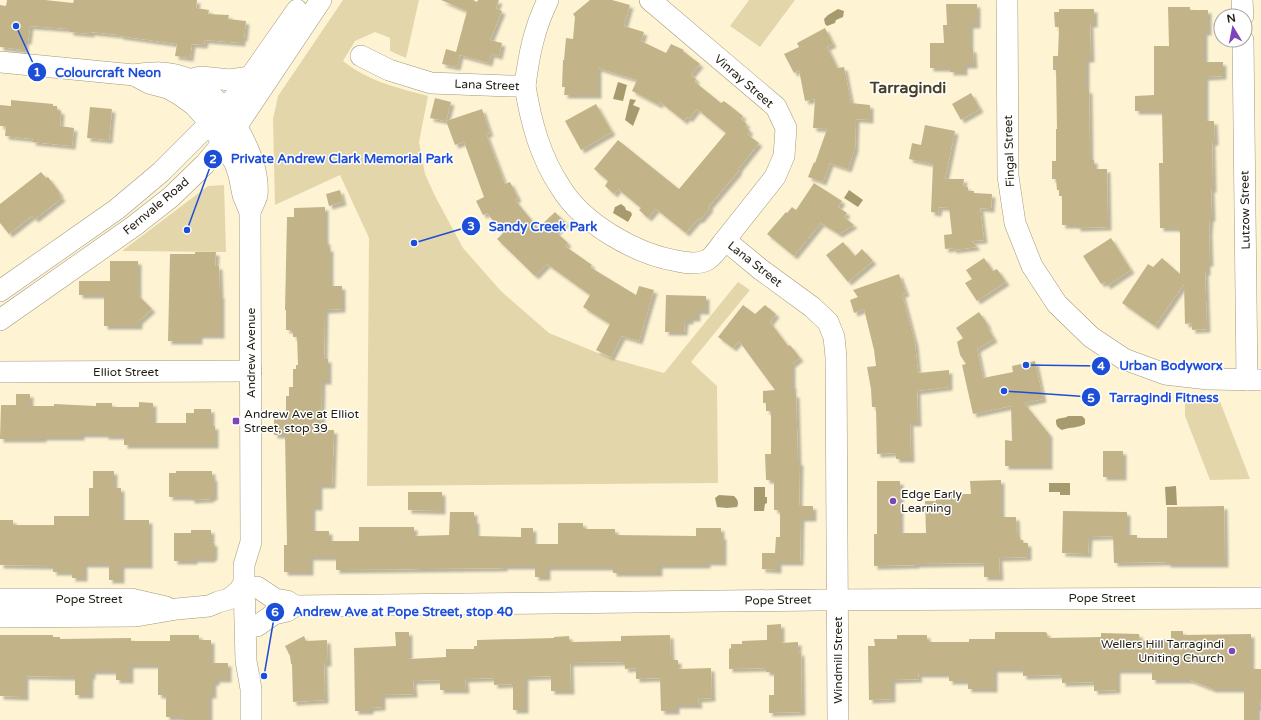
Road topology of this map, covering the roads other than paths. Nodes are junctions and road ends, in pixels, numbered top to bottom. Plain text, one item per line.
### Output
1 (304, 0) edge
2 (321, 0) edge
3 (548, 0) edge
4 (650, 0) edge
5 (1007, 0) edge
6 (1243, 48) edge
7 (361, 56) dead end
8 (0, 62) edge
9 (134, 75) junction
10 (250, 77) junction
11 (189, 80) junction
12 (525, 86) junction
13 (217, 116) junction
14 (236, 127) junction
15 (223, 144) junction
16 (250, 212) junction
17 (725, 240) junction
18 (0, 291) edge
19 (0, 320) edge
20 (251, 371) junction
21 (0, 372) edge
22 (1254, 380) edge
23 (251, 585) junction
24 (0, 598) edge
25 (1261, 598) edge
26 (838, 600) junction
27 (209, 606) junction
28 (295, 606) junction
29 (177, 609) junction
30 (0, 617) edge
31 (251, 626) junction
32 (251, 720) edge
33 (838, 720) edge

1 - 10 street, Fernvale Road
2 - 14 street, Fernvale Road
3 - 12 street
4 - 17 street, Vinray Street
5 - 22 street, Fingal Street
6 - 22 street, Lutzow Street
7 - 12 street, Lana Street
8 - 9 street, Andrew Avenue
9 - 11 street, Andrew Avenue
9 - 13 street, Andrew Avenue
10 - 11 street
10 - 13 street, Fernvale Road
11 - 13 street, Andrew Avenue
12 - 17 street, Lana Street
13 - 14 street, Andrew Avenue
13 - 15 street, Andrew Avenue
13 - 18 street, Fernvale Road
14 - 15 street, Fernvale Road
14 - 16 street, Andrew Avenue
15 - 16 street, Andrew Avenue
15 - 19 street, Fernvale Road
16 - 20 street, Andrew Avenue
17 - 26 street, Lana Street
20 - 21 street, Elliot Street
20 - 23 street, Andrew Avenue
23 - 27 street, Pope Street
23 - 28 street, Pope Street
23 - 31 street, Andrew Avenue
24 - 29 street, Pope Street
25 - 26 street, Pope Street
26 - 28 street, Pope Street
26 - 33 street, Windmill Street
27 - 29 street, Pope Street
27 - 31 street, Pope Street
28 - 31 street, Pope Street
29 - 30 street, Pope Street
31 - 32 street, Andrew Avenue

